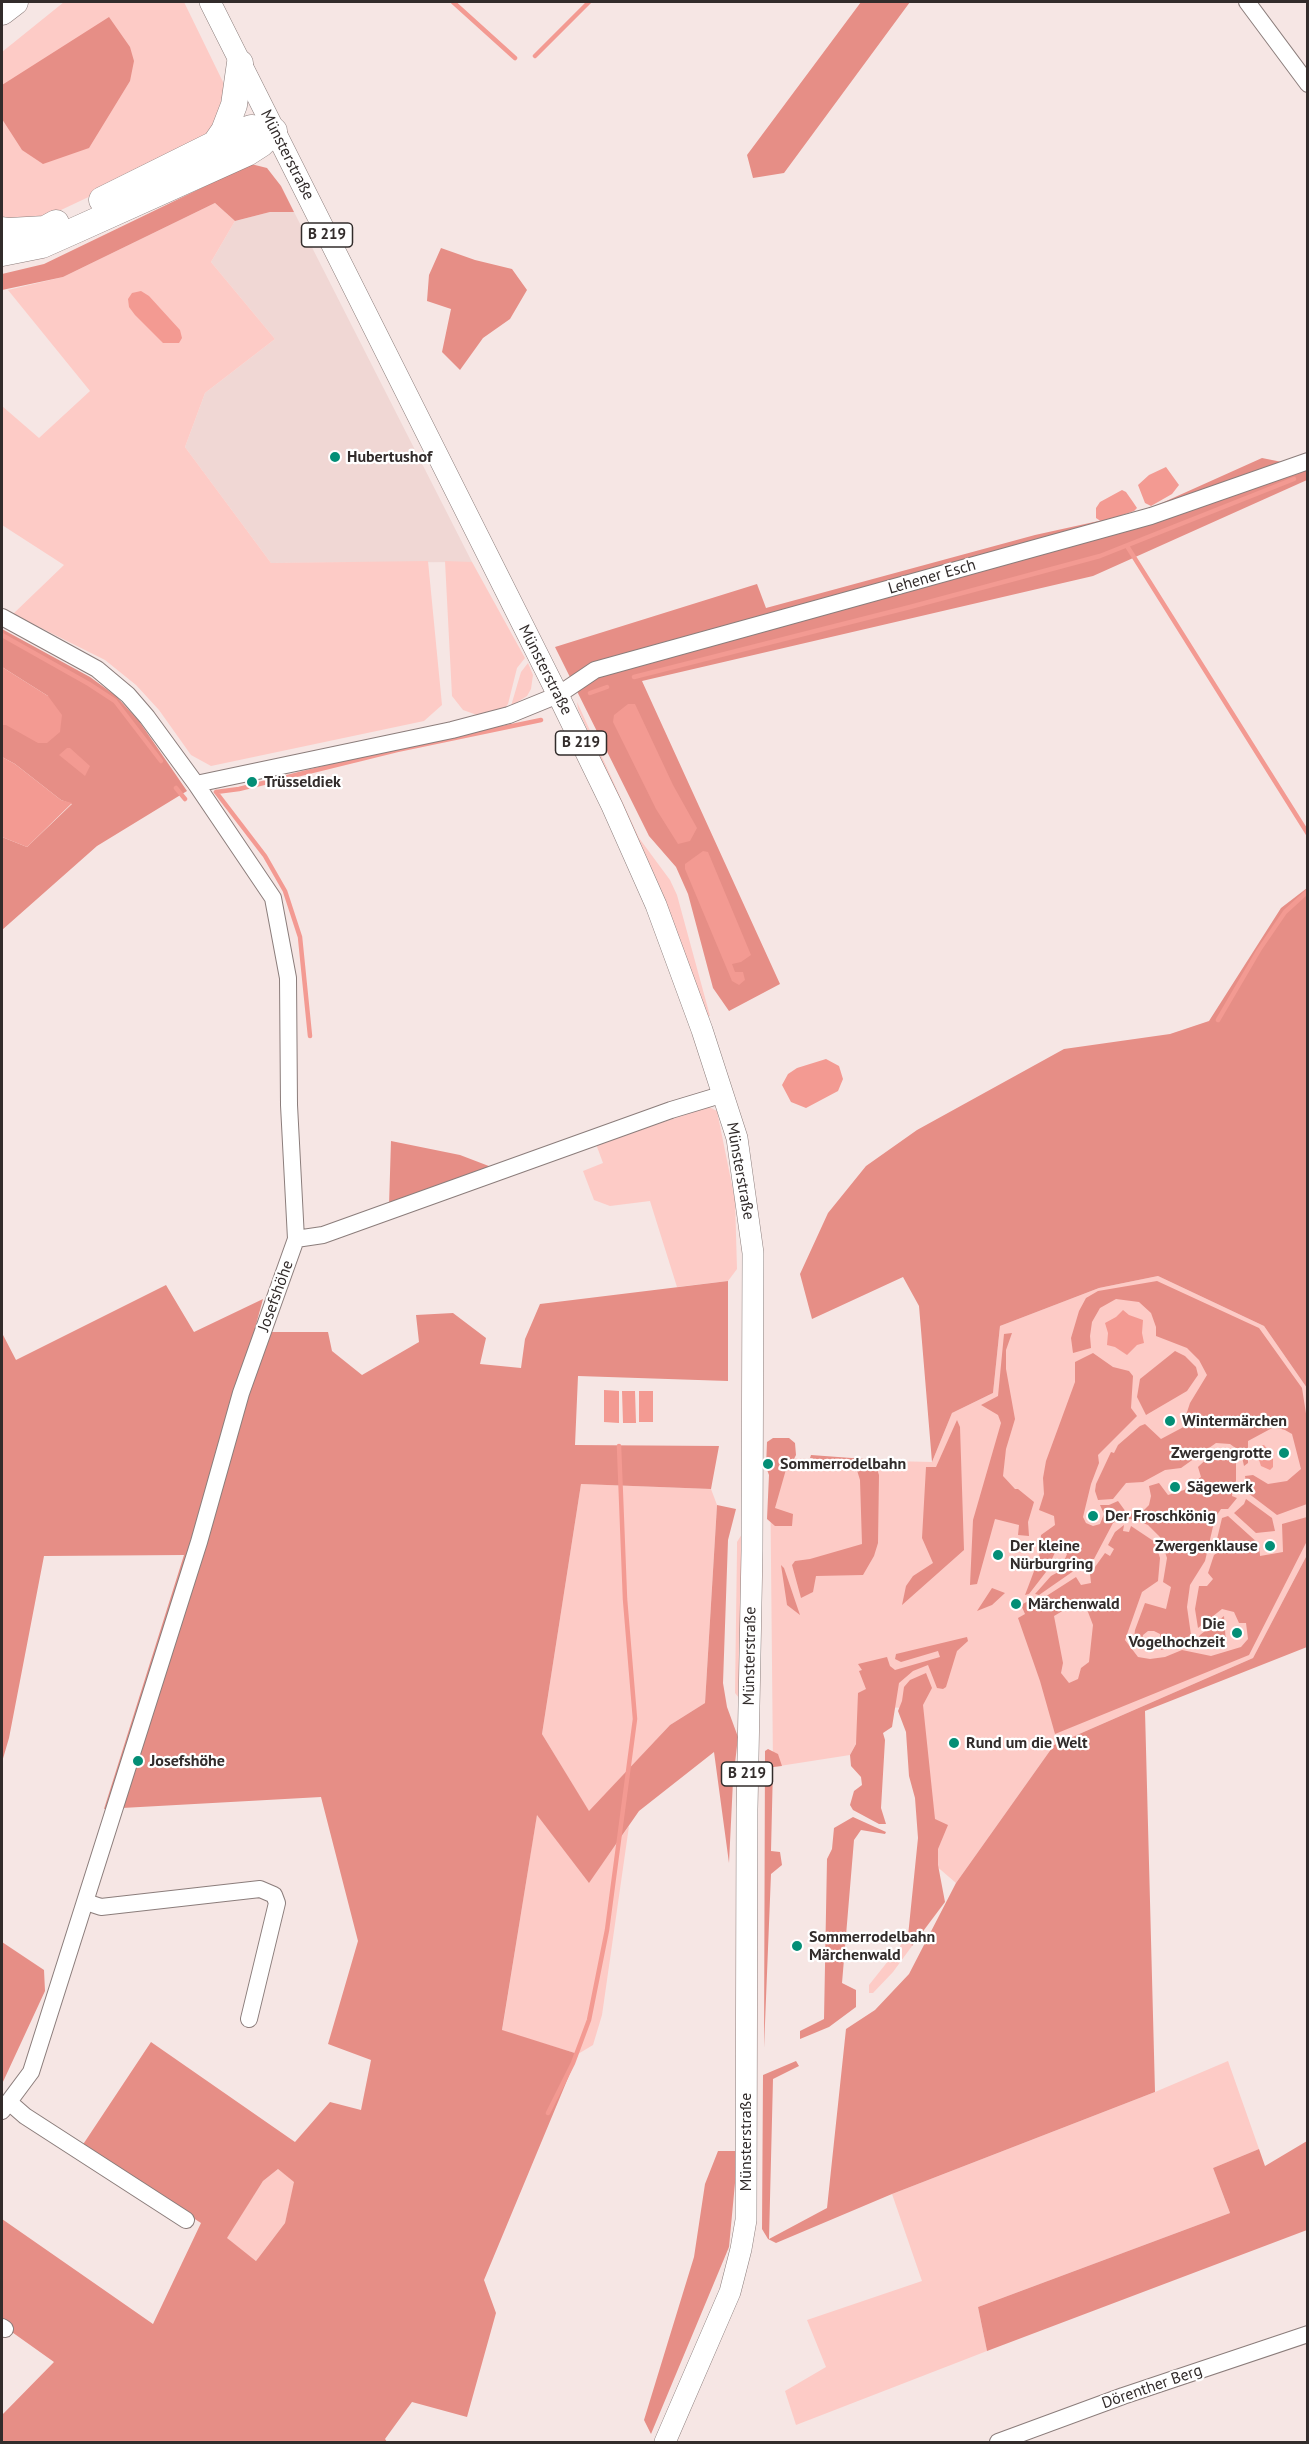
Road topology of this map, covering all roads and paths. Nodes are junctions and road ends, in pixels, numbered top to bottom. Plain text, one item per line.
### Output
1 (15, 2) edge
2 (210, 2) edge
3 (1247, 2) edge
4 (2, 12) edge
5 (240, 63) junction
6 (1308, 84) edge
7 (274, 130) junction
8 (215, 144) junction
9 (2, 230) edge
10 (2, 253) edge
11 (1308, 461) edge
12 (2, 617) edge
13 (558, 695) junction
14 (195, 784) junction
15 (724, 1094) junction
16 (296, 1239) junction
17 (86, 1902) junction
18 (249, 2019) dead end
19 (5, 2106) edge
20 (186, 2220) dead end
21 (1308, 2334) edge
22 (665, 2442) edge
23 (998, 2442) edge

1 - 4 highway
2 - 5 main road, Münsterstraße / B 219
3 - 6 street
5 - 7 main road, Münsterstraße / B 219
5 - 8 highway
7 - 8 highway
7 - 10 highway
7 - 13 main road, Münsterstraße / B 219
8 - 9 highway
11 - 13 street, Lehener Esch
12 - 14 street
13 - 14 street
13 - 15 main road, Münsterstraße / B 219
14 - 16 street, Josefshöhe
15 - 16 street, Josefshöhe
15 - 22 main road, Münsterstraße / B 219
16 - 17 street, Josefshöhe
17 - 18 street
17 - 19 street, Josefshöhe
19 - 20 street, Josefshöhe
21 - 23 street, Dörenther Berg

